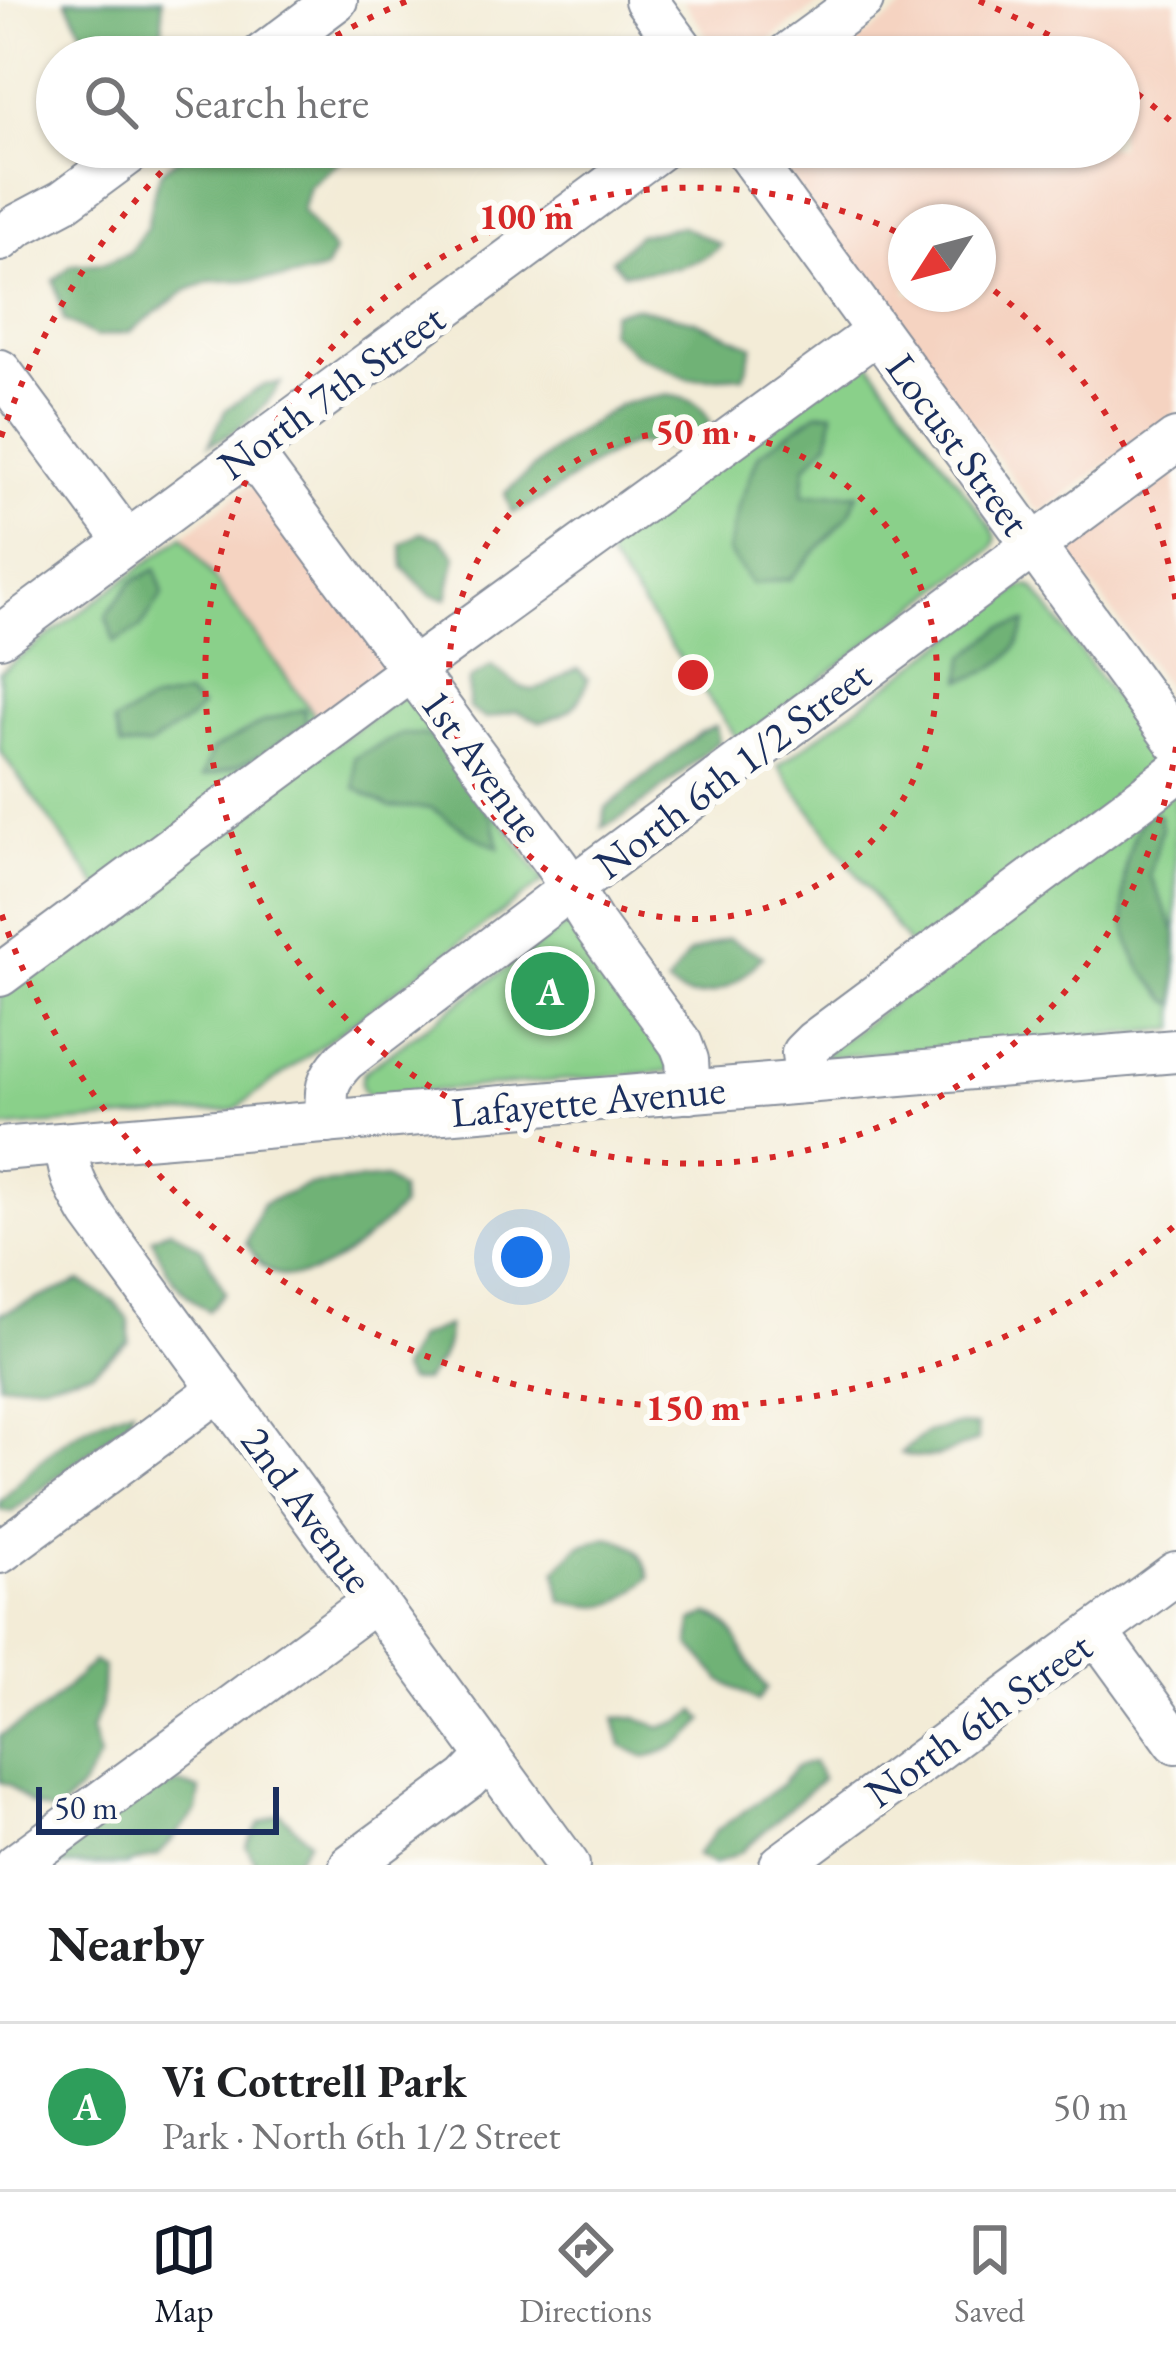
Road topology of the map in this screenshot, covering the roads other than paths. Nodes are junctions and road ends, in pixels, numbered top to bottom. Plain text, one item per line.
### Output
1 (336, 0) edge
2 (646, 0) edge
3 (862, 0) edge
4 (288, 36) edge
5 (673, 36) edge
6 (813, 36) edge
7 (109, 168) edge
8 (634, 168) edge
9 (758, 168) edge
10 (0, 240) edge
11 (878, 332) junction
12 (0, 371) edge
13 (1176, 440) edge
14 (250, 451) junction
15 (127, 542) junction
16 (1034, 546) junction
17 (0, 636) edge
18 (413, 669) junction
19 (1176, 740) edge
20 (1176, 773) edge
21 (571, 888) junction
22 (0, 975) edge
23 (1176, 1051) edge
24 (806, 1082) junction
25 (689, 1092) junction
26 (328, 1122) junction
27 (67, 1144) junction
28 (0, 1149) edge
29 (220, 1389) junction
30 (0, 1552) edge
31 (1176, 1573) edge
32 (375, 1601) junction
33 (1096, 1632) junction
34 (1176, 1742) edge
35 (489, 1756) junction
36 (16, 1865) edge
37 (351, 1865) edge
38 (568, 1865) edge
39 (781, 1865) edge

1 - 4 street
2 - 5 street
3 - 6 street
7 - 10 street
8 - 14 street, North 7th Street
9 - 11 street, Locust Street
11 - 16 street, Locust Street
11 - 18 street
12 - 15 street
13 - 16 street, North 6th 1/2 Street
14 - 15 street, North 7th Street
14 - 18 street, 1st Avenue
15 - 17 street, North 7th Street
16 - 19 street, Locust Street
16 - 21 street, North 6th 1/2 Street
18 - 21 street, 1st Avenue
18 - 22 street
20 - 24 street
21 - 25 street, 1st Avenue
21 - 26 street, North 6th 1/2 Street
23 - 24 street, Lafayette Avenue
24 - 25 street, Lafayette Avenue
25 - 26 street, Lafayette Avenue
26 - 27 street, Lafayette Avenue
27 - 28 street, Lafayette Avenue
27 - 29 street, 2nd Avenue
29 - 30 street
29 - 32 street, 2nd Avenue
31 - 33 street, North 6th Street
32 - 35 street, 2nd Avenue
32 - 36 street
33 - 34 street
33 - 39 street, North 6th Street
35 - 37 street
35 - 38 street, 2nd Avenue

